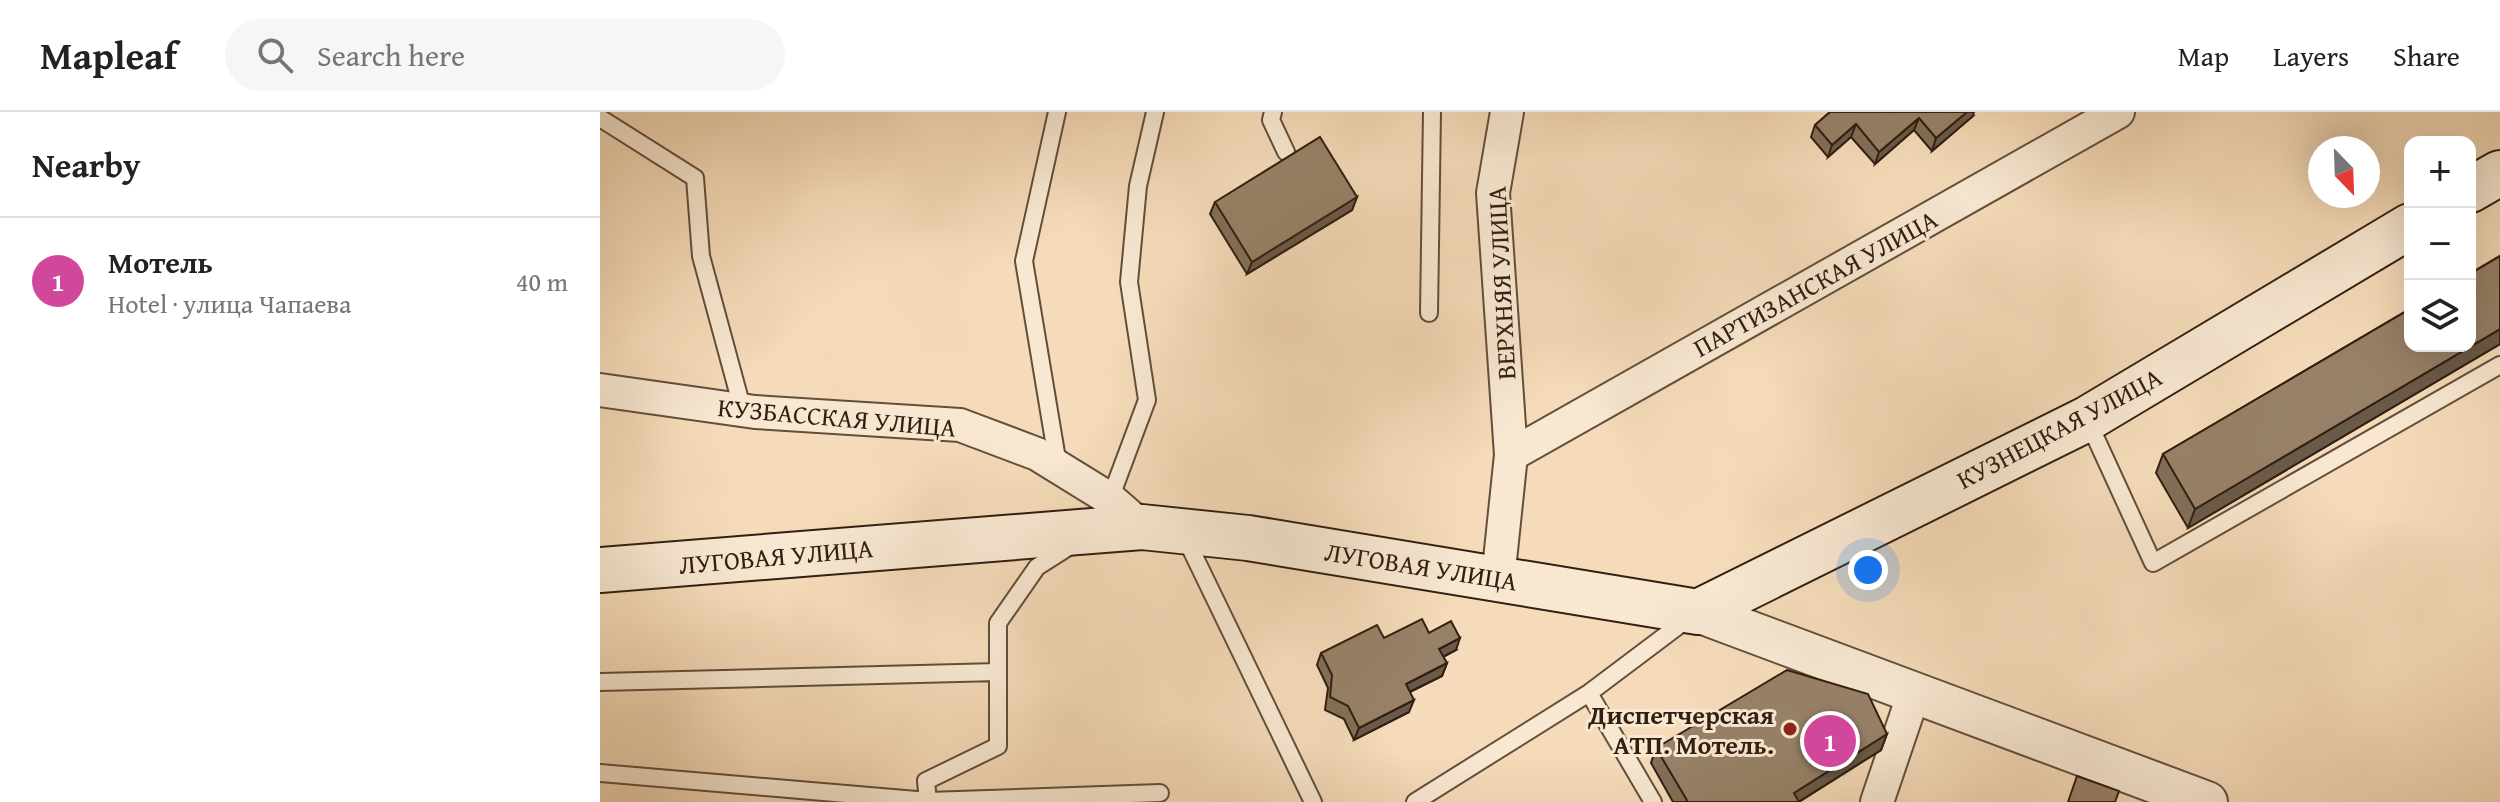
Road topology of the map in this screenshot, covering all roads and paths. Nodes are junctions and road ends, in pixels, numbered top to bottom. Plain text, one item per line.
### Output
1 (1057, 112) edge
2 (1155, 112) edge
3 (1273, 112) edge
4 (1432, 112) edge
5 (1507, 112) edge
6 (2118, 112) edge
7 (600, 118) edge
8 (1286, 152) dead end
9 (2500, 173) edge
10 (2476, 187) edge
11 (2404, 230) edge
12 (1429, 313) dead end
13 (2500, 365) edge
14 (600, 390) edge
15 (743, 411) junction
16 (2087, 419) junction
17 (1511, 455) junction
18 (1059, 467) junction
19 (1102, 515) junction
20 (1162, 529) junction
21 (600, 570) edge
22 (1498, 579) junction
23 (1698, 612) junction
24 (998, 672) junction
25 (600, 682) edge
26 (1589, 693) junction
27 (1914, 693) junction
28 (600, 773) edge
29 (1160, 793) dead end
30 (928, 801) edge
31 (1313, 802) edge
32 (1415, 802) edge
33 (1653, 802) edge
34 (1877, 802) edge
35 (2207, 802) edge

1 - 18 lane
2 - 19 lane
3 - 8 lane
4 - 12 lane
5 - 17 street, ВЕРХНЯЯ УЛИЦА
6 - 17 street, ПАРТИЗАНСКАЯ УЛИЦА
7 - 15 lane
9 - 10 main road
11 - 16 main road, КУЗНЕЦКАЯ УЛИЦА
13 - 16 lane
14 - 15 street, КУЗБАССКАЯ УЛИЦА
15 - 18 street, КУЗБАССКАЯ УЛИЦА
16 - 23 main road, КУЗНЕЦКАЯ УЛИЦА
17 - 22 street, ВЕРХНЯЯ УЛИЦА
18 - 19 street, КУЗБАССКАЯ УЛИЦА
19 - 20 main road, ЛУГОВАЯ УЛИЦА
19 - 21 main road, ЛУГОВАЯ УЛИЦА
19 - 24 lane
20 - 22 main road, ЛУГОВАЯ УЛИЦА
20 - 31 lane
22 - 23 main road, ЛУГОВАЯ УЛИЦА
23 - 26 lane
23 - 27 street, ЛУГОВАЯ УЛИЦА
24 - 25 lane
24 - 30 lane
26 - 32 lane
26 - 33 lane
27 - 34 street
27 - 35 street, ЛУГОВАЯ УЛИЦА
28 - 30 lane
29 - 30 lane

